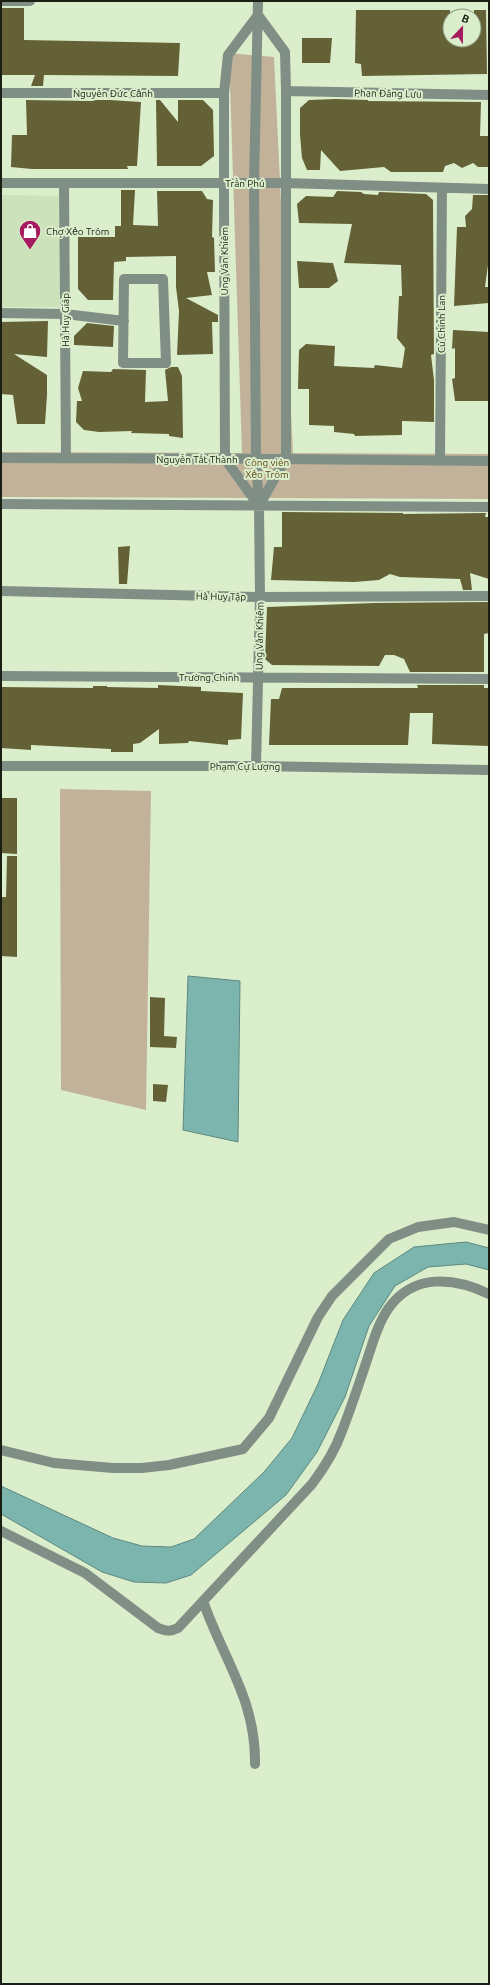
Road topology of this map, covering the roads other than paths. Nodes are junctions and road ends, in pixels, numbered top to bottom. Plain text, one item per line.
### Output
1 (1, 1) edge
2 (30, 1) edge
3 (258, 1) edge
4 (258, 15) junction
5 (286, 91) junction
6 (1, 93) edge
7 (224, 93) junction
8 (489, 95) edge
9 (1, 183) edge
10 (64, 183) junction
11 (224, 183) junction
12 (254, 183) junction
13 (285, 183) junction
14 (442, 188) junction
15 (489, 189) edge
16 (1, 313) edge
17 (65, 314) junction
18 (124, 321) junction
19 (1, 458) edge
20 (66, 458) junction
21 (256, 458) junction
22 (286, 458) junction
23 (225, 459) junction
24 (440, 460) junction
25 (489, 461) edge
26 (1, 504) edge
27 (259, 506) junction
28 (489, 507) edge
29 (1, 591) edge
30 (489, 596) edge
31 (260, 597) junction
32 (1, 676) edge
33 (258, 677) junction
34 (489, 679) edge
35 (1, 766) edge
36 (256, 766) junction
37 (489, 770) edge
38 (489, 1230) edge
39 (489, 1294) edge
40 (1, 1450) edge
41 (1, 1531) edge
42 (204, 1601) junction
43 (255, 1764) dead end

1 - 2 street
3 - 4 street, Ung Văn Khiêm
4 - 5 street, Ung Văn Khiêm
4 - 7 street, Ung Văn Khiêm
4 - 12 street, Ung Văn Khiêm
5 - 8 street, Phan Đăng Lưu
5 - 13 street, Ung Văn Khiêm
6 - 7 street, Nguyễn Đức Cảnh
7 - 11 street, Ung Văn Khiêm
9 - 10 street, Trần Phú
10 - 11 street, Trần Phú
10 - 17 street, Hà Huy Giáp
11 - 12 street, Trần Phú
11 - 23 street, Ung Văn Khiêm
12 - 13 street, Trần Phú
12 - 21 street, Ung Văn Khiêm
13 - 14 street, Trần Phú
13 - 22 street, Ung Văn Khiêm
14 - 15 street, Trần Phú
14 - 24 street, Cù Chính Lan
16 - 17 street
17 - 18 street
17 - 20 street, Hà Huy Giáp
18 - 18 street
19 - 20 street, Nguyễn Tất Thành
20 - 23 street, Nguyễn Tất Thành
21 - 22 street, Nguyễn Tất Thành
21 - 23 street, Nguyễn Tất Thành
21 - 27 street, Ung Văn Khiêm
22 - 24 street, Nguyễn Tất Thành
22 - 27 street, Ung Văn Khiêm
23 - 27 street
24 - 25 street, Nguyễn Tất Thành
26 - 27 street
27 - 28 street
27 - 31 street, Ung Văn Khiêm
29 - 31 street, Hà Huy Tập
30 - 31 street, Hà Huy Tập
31 - 33 street, Ung Văn Khiêm
32 - 33 street, Trường Chinh
33 - 34 street, Trường Chinh
33 - 36 street, Ung Văn Khiêm
35 - 36 street, Phạm Cự Lượng
36 - 37 street, Phạm Cự Lượng
38 - 40 street
39 - 42 street
41 - 42 street
42 - 43 street

